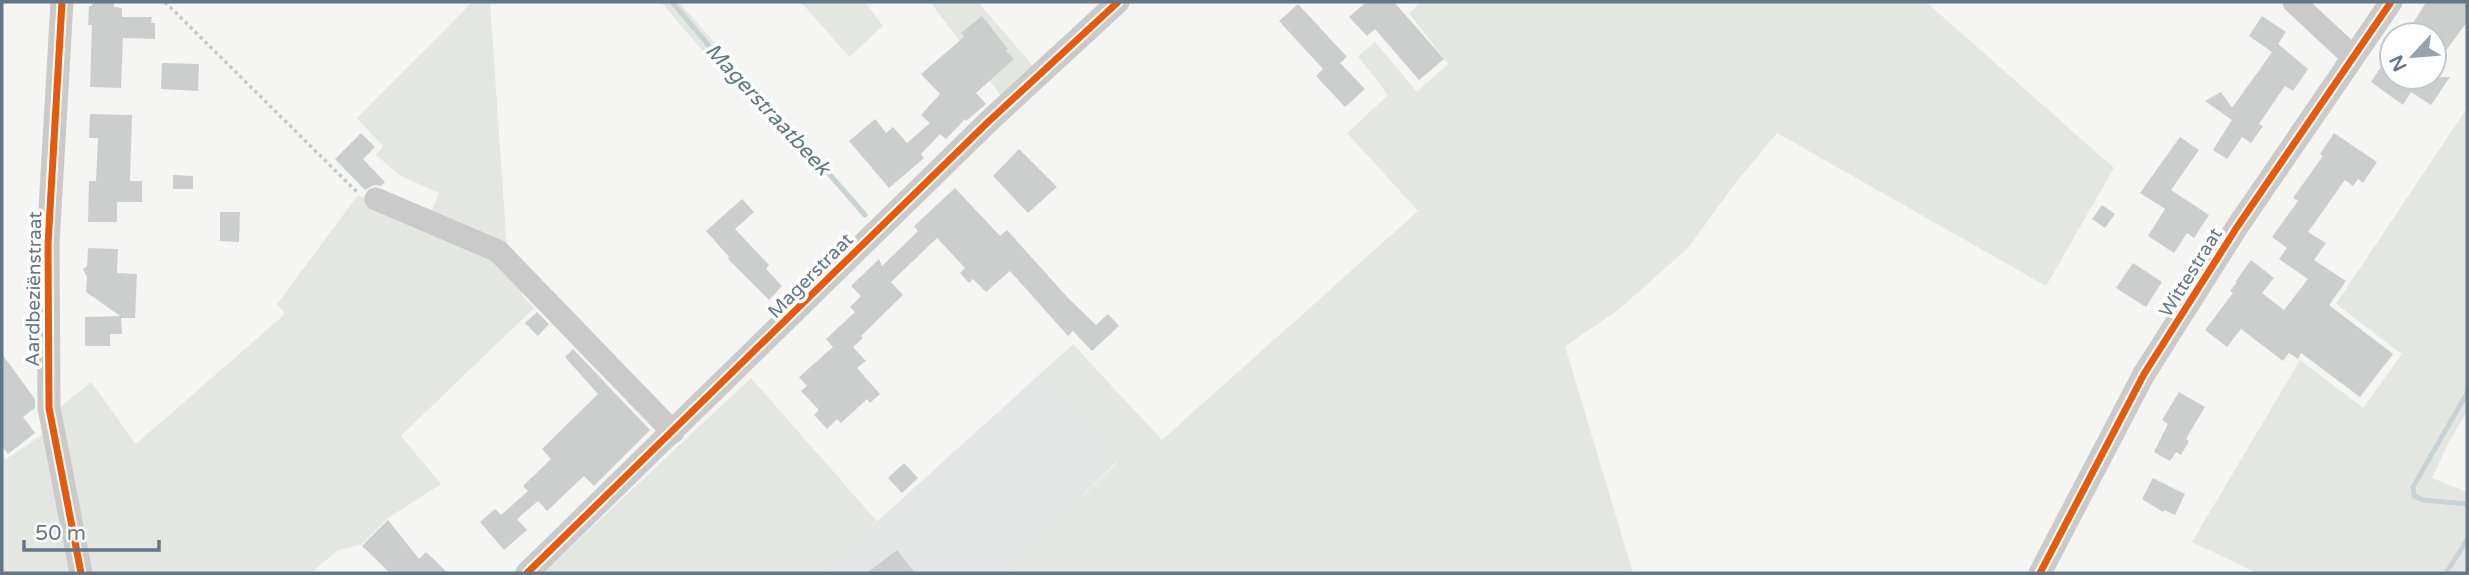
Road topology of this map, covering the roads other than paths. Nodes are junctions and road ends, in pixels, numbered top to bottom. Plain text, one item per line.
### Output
1 (62, 2) edge
2 (1118, 2) edge
3 (2294, 2) edge
4 (2391, 2) edge
5 (2353, 56) junction
6 (376, 199) road end
7 (673, 432) junction
8 (81, 573) edge
9 (527, 573) edge
10 (2040, 573) edge

1 - 8 street, Aardbeziënstraat
2 - 7 street, Magerstraat
3 - 5 street
4 - 5 street, Wittestraat
5 - 10 street, Wittestraat
6 - 7 street
7 - 9 street, Magerstraat

